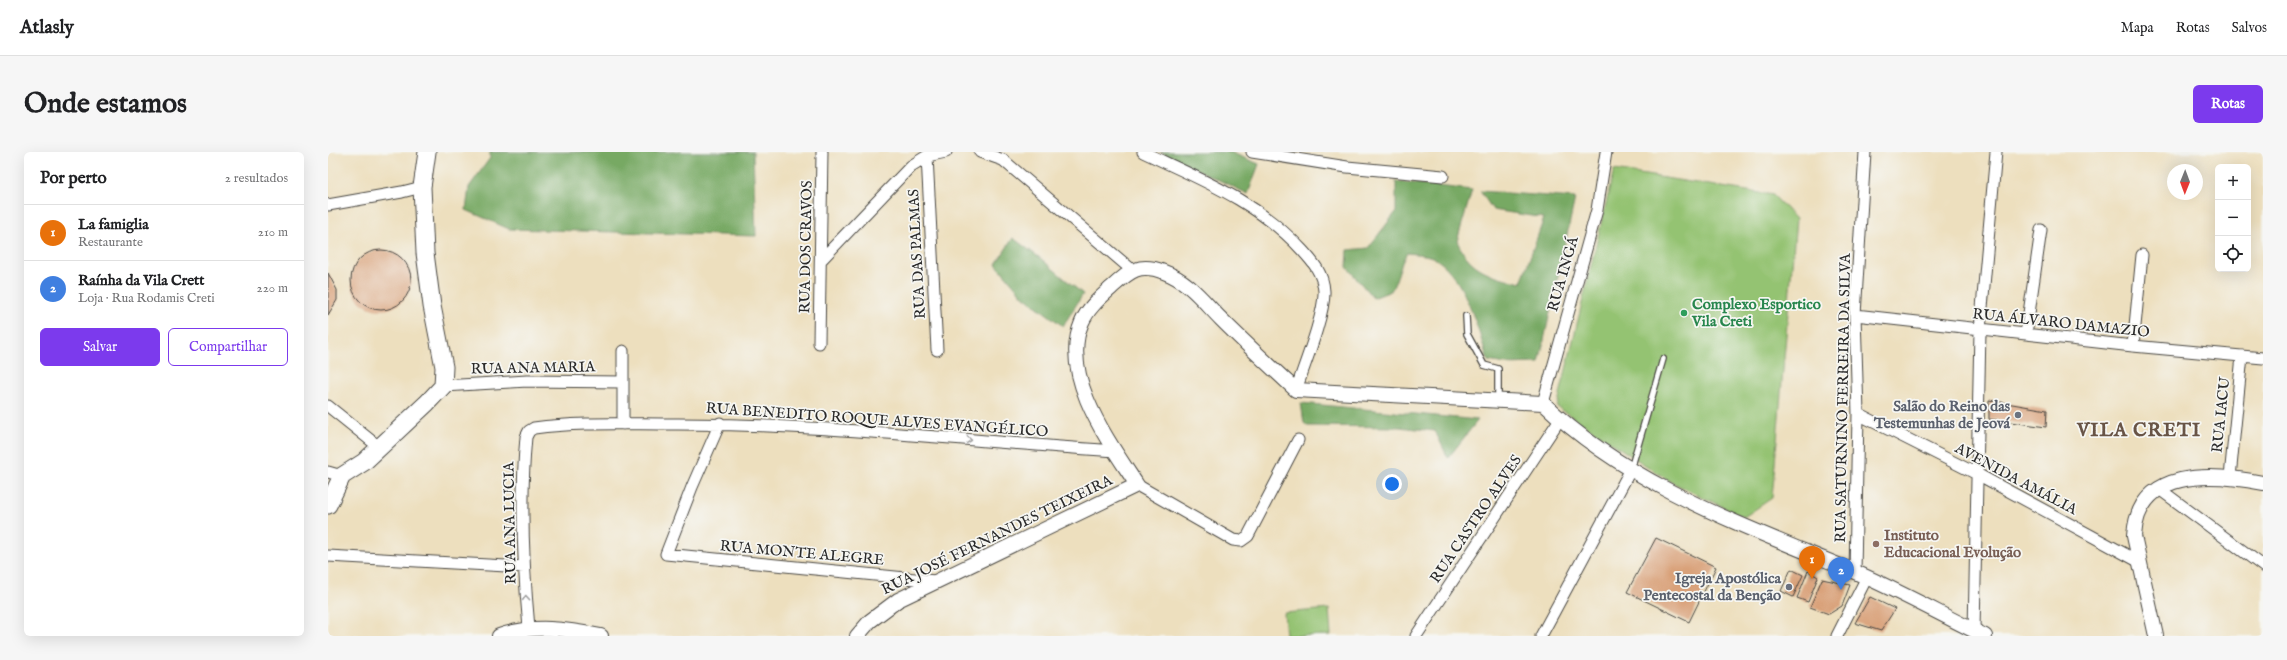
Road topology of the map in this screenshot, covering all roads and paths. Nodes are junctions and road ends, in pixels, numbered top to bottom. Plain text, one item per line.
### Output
1 (427, 152) edge
2 (822, 152) edge
3 (946, 152) edge
4 (980, 152) edge
5 (1143, 152) edge
6 (1252, 152) edge
7 (1606, 152) edge
8 (1865, 152) edge
9 (1996, 152) edge
10 (1269, 154) edge
11 (927, 156) junction
12 (1443, 176) dead end
13 (422, 187) junction
14 (328, 205) edge
15 (2041, 230) dead end
16 (2142, 255) dead end
17 (822, 259) junction
18 (1132, 270) junction
19 (1855, 315) junction
20 (1466, 316) dead end
21 (1980, 330) junction
22 (2026, 334) junction
23 (820, 342) dead end
24 (2134, 346) junction
25 (938, 350) dead end
26 (623, 351) dead end
27 (2242, 356) junction
28 (2263, 358) edge
29 (1663, 359) dead end
30 (623, 382) junction
31 (443, 386) junction
32 (1296, 390) junction
33 (1498, 400) junction
34 (1543, 402) junction
35 (328, 406) edge
36 (1858, 414) junction
37 (1560, 419) junction
38 (623, 424) junction
39 (720, 424) junction
40 (541, 427) joint
41 (1298, 440) dead end
42 (380, 446) junction
43 (1115, 452) junction
44 (1631, 469) junction
45 (335, 474) edge
46 (1979, 475) junction
47 (2230, 477) junction
48 (2263, 483) edge
49 (1137, 485) junction
50 (2158, 488) junction
51 (328, 505) edge
52 (328, 556) edge
53 (2138, 561) junction
54 (2263, 566) edge
55 (524, 567) junction
56 (1861, 575) junction
57 (934, 581) junction
58 (529, 628) junction
59 (1980, 633) edge
60 (499, 636) edge
61 (601, 636) edge
62 (857, 636) edge
63 (1416, 636) edge
64 (1541, 636) edge
65 (1837, 636) edge
66 (2156, 636) edge

1 - 13 main road
2 - 17 street, RUA DOS CRAVOS
3 - 11 street
4 - 18 street
5 - 32 street
6 - 10 street
7 - 34 street, RUA INGÁ
8 - 19 street, RUA SATURNINO FERREIRA DA SILVA
9 - 21 street
10 - 12 street
11 - 17 street
11 - 25 street, RUA DAS PALMAS
13 - 14 street
13 - 31 main road
15 - 22 street
16 - 24 street
17 - 23 street, RUA DOS CRAVOS
18 - 32 street
18 - 43 street
19 - 21 street, RUA ÁLVARO DAMAZIO
19 - 36 street, RUA SATURNINO FERREIRA DA SILVA
20 - 33 lane
21 - 22 street, RUA ÁLVARO DAMAZIO
21 - 46 street
22 - 24 street, RUA ÁLVARO DAMAZIO
24 - 27 street, RUA ÁLVARO DAMAZIO
26 - 30 street
27 - 28 street, RUA ÁLVARO DAMAZIO
27 - 47 street, RUA IACU
29 - 44 lane
30 - 31 street, RUA ANA MARIA
30 - 38 street
31 - 42 main road
32 - 33 street
33 - 34 street
34 - 37 street
35 - 42 street
36 - 46 street, AVENIDA AMÁLIA
36 - 56 street, RUA SATURNINO FERREIRA DA SILVA
37 - 44 street
37 - 63 street, RUA CASTRO ALVES
38 - 39 street, RUA BENEDITO ROQUE ALVES EVANGÉLICO
38 - 40 street, RUA BENEDITO ROQUE ALVES EVANGÉLICO
39 -> 43 street, RUA BENEDITO ROQUE ALVES EVANGÉLICO
39 - 57 street, RUA MONTE ALEGRE
40 - 55 street, RUA ANA LUCIA
41 - 49 street
42 - 45 main road
43 - 49 street
44 - 56 street
44 - 64 street
45 - 51 main road
46 - 53 street, AVENIDA AMÁLIA
46 - 59 street
47 - 48 street
47 - 50 street
49 - 57 street, RUA JOSÉ FERNANDES TEIXEIRA
50 - 53 street
50 - 54 street
52 - 55 street
53 - 66 street
58 -> 55 street, RUA ANA LUCIA
56 - 59 street
56 - 65 street
57 - 62 street, RUA JOSÉ FERNANDES TEIXEIRA
58 - 60 street
58 - 61 street

